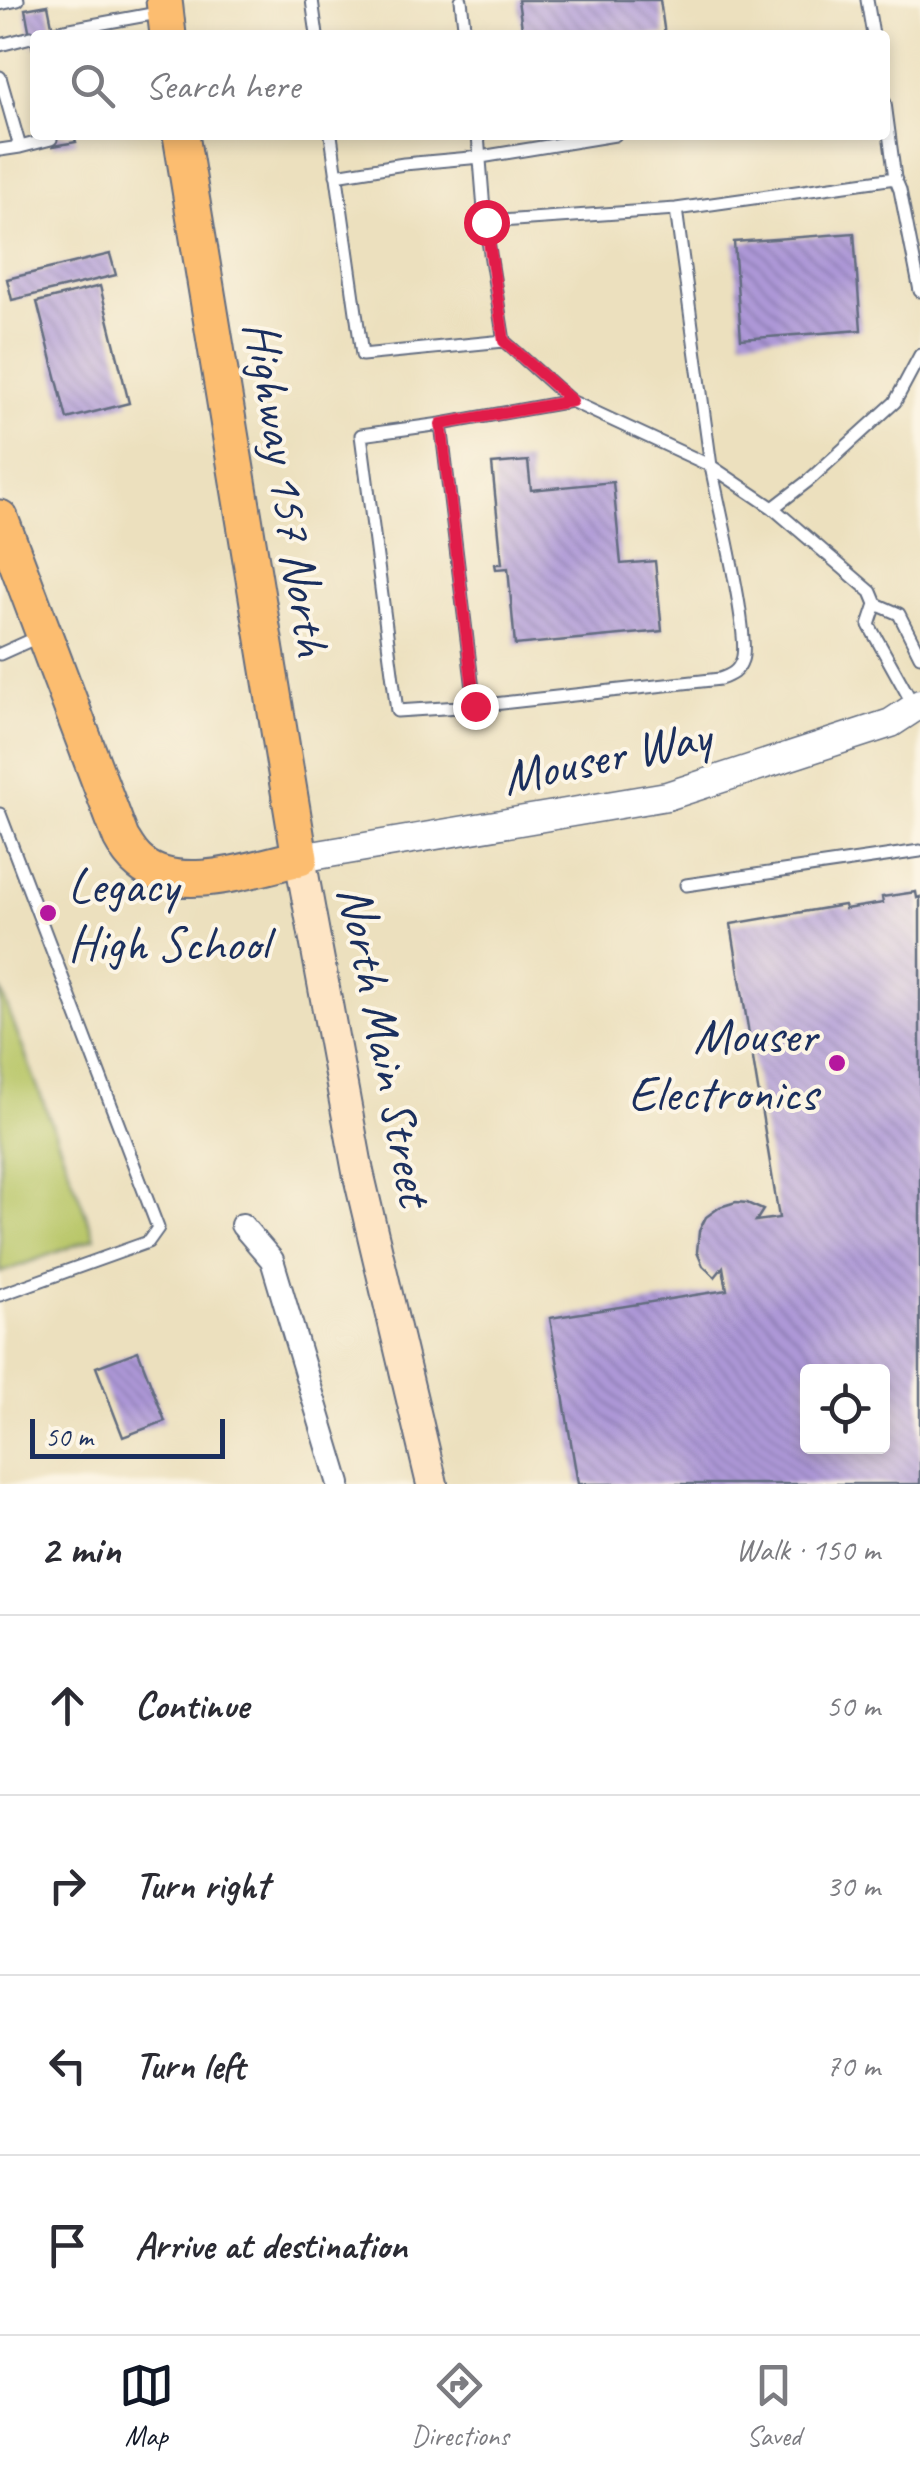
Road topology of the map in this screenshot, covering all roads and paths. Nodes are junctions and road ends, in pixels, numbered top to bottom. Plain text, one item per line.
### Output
1 (18, 0) edge
2 (312, 0) edge
3 (461, 0) edge
4 (867, 0) edge
5 (0, 4) edge
6 (166, 16) edge
7 (82, 30) edge
8 (315, 30) edge
9 (465, 30) edge
10 (873, 30) edge
11 (30, 37) edge
12 (0, 46) edge
13 (0, 77) edge
14 (890, 137) edge
15 (47, 140) edge
16 (181, 140) edge
17 (332, 140) edge
18 (479, 140) edge
19 (583, 140) edge
20 (20, 146) junction
21 (0, 150) edge
22 (481, 156) junction
23 (336, 175) junction
24 (896, 178) junction
25 (676, 209) junction
26 (486, 222) junction
27 (920, 291) edge
28 (504, 341) junction
29 (920, 355) edge
30 (572, 401) junction
31 (441, 424) junction
32 (711, 466) junction
33 (773, 508) junction
34 (0, 518) edge
35 (876, 604) junction
36 (44, 634) junction
37 (0, 654) edge
38 (920, 656) edge
39 (475, 706) junction
40 (918, 706) edge
41 (0, 814) edge
42 (920, 851) edge
43 (300, 858) junction
44 (686, 885) dead end
45 (242, 1225) dead end
46 (0, 1295) edge
47 (339, 1484) edge
48 (432, 1484) edge

1 - 5 lane
2 - 8 lane
3 - 9 lane
4 - 10 lane
6 - 7 lane
11 - 12 lane
13 - 20 lane
14 - 24 lane
15 - 20 lane
16 - 43 main road, Highway 157 North
17 - 23 lane
18 - 22 lane
19 - 22 lane
20 - 21 lane
22 - 23 lane
22 - 26 lane
23 - 28 lane
24 - 25 lane
24 - 27 lane
25 - 26 lane
25 - 32 lane
26 - 28 lane
28 - 30 lane
29 - 33 lane
30 - 31 lane
30 - 32 lane
31 - 39 lane
31 - 39 lane
32 - 33 lane
32 - 39 lane
33 - 35 lane
34 - 36 main road, North Main Street
35 - 38 lane
35 - 40 lane
36 - 37 lane
36 - 43 main road, North Main Street
40 - 43 street, Mouser Way
41 - 46 lane
42 - 44 lane
43 - 48 main road, North Main Street
45 - 47 street

